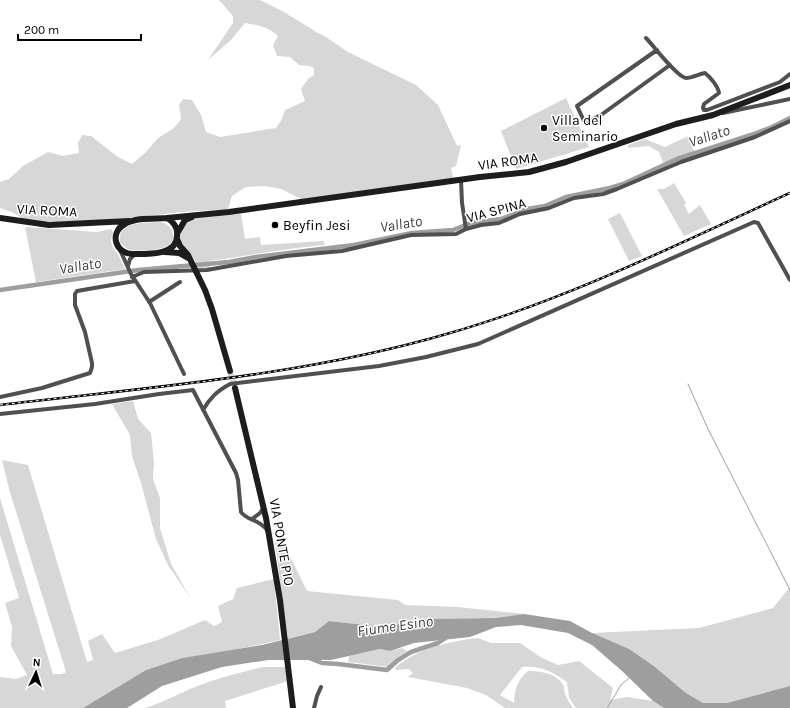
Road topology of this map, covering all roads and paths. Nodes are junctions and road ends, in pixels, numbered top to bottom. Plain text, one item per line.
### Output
1 (646, 38) dead end
2 (657, 50) junction
3 (670, 65) junction
4 (790, 74) edge
5 (790, 85) edge
6 (790, 99) edge
7 (713, 115) junction
8 (790, 121) edge
9 (461, 180) junction
10 (197, 215) junction
11 (0, 218) edge
12 (167, 218) junction
13 (130, 221) junction
14 (93, 224) junction
15 (465, 227) junction
16 (117, 231) junction
17 (178, 232) junction
18 (177, 239) junction
19 (120, 249) junction
20 (163, 252) junction
21 (135, 254) junction
22 (190, 261) junction
23 (128, 267) junction
24 (195, 270) junction
25 (133, 277) junction
26 (790, 280) edge
27 (180, 282) dead end
28 (149, 302) junction
29 (230, 371) tunnel mouth
30 (184, 374) dead end
31 (235, 388) tunnel mouth
32 (0, 397) edge
33 (203, 410) junction
34 (0, 414) edge
35 (264, 507) junction
36 (266, 518) junction
37 (251, 519) junction
38 (260, 522) junction
39 (269, 534) junction
40 (321, 687) dead end
41 (293, 706) edge
42 (314, 708) edge

1 - 2 street
2 - 3 street
2 - 3 street
3 - 4 street
5 - 7 main road, VIA ROMA
6 - 7 street
7 - 9 main road, VIA ROMA
8 - 15 street, VIA SPINA
9 - 10 main road, VIA ROMA
9 - 15 street
10 - 12 main road, VIA ROMA
10 - 17 main road
11 - 14 main road, VIA ROMA
12 - 13 main road, VIA ROMA
12 - 17 main road
13 - 14 main road, VIA ROMA
13 - 16 main road
14 - 16 main road
15 - 24 street, VIA SPINA
16 - 19 main road
17 - 18 main road
18 - 20 main road
18 - 22 main road
19 - 21 main road
19 - 23 street
20 - 21 main road
20 - 22 main road
21 - 23 street
22 - 24 main road
23 - 25 street
24 - 25 street, VIA SPINA
24 - 29 main road
25 - 28 street
25 - 32 street, VIA SPINA
26 - 33 street
27 - 28 street
28 - 30 street
31 - 35 main road, VIA PONTE PIO
33 - 34 street
33 - 37 street
35 - 36 main road, VIA PONTE PIO
35 - 37 street
36 - 37 street
36 - 38 street
36 - 39 main road, VIA PONTE PIO
37 - 38 street
38 - 39 street
39 - 41 main road, VIA PONTE PIO
40 - 42 street

